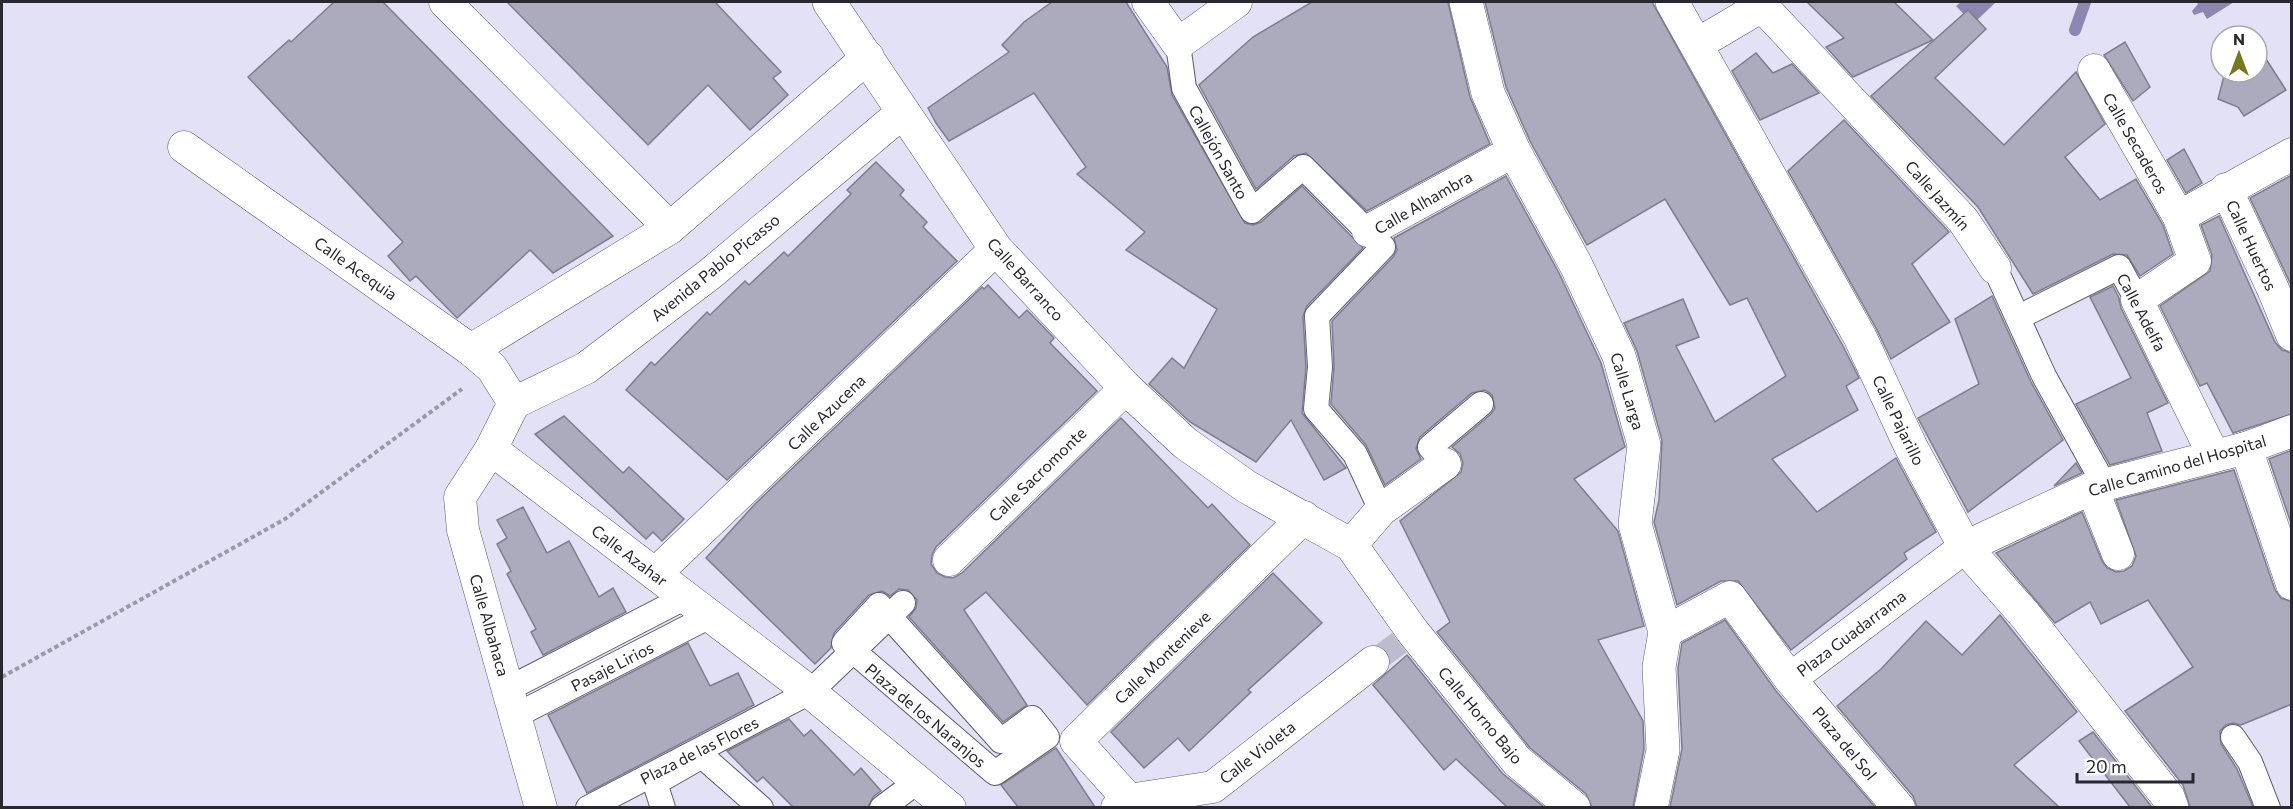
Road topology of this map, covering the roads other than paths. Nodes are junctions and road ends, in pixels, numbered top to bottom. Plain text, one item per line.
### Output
1 (445, 2) edge
2 (829, 2) edge
3 (1148, 2) edge
4 (1236, 2) edge
5 (1466, 2) edge
6 (1672, 2) edge
7 (1178, 44) junction
8 (1696, 45) junction
9 (868, 57) junction
10 (2094, 70) dead end
11 (903, 112) junction
12 (184, 147) dead end
13 (1514, 151) junction
14 (2292, 154) edge
15 (2226, 189) junction
16 (2179, 217) junction
17 (670, 228) junction
18 (1368, 231) junction
19 (996, 249) junction
20 (1995, 268) joint
21 (2137, 300) junction
22 (2019, 317) junction
23 (2292, 335) edge
24 (482, 359) junction
25 (1126, 388) junction
26 (514, 403) junction
27 (1481, 404) dead end
28 (2292, 431) edge
29 (2246, 448) junction
30 (491, 449) junction
31 (2214, 456) junction
32 (1445, 464) joint
33 (2098, 486) junction
34 (1381, 510) junction
35 (1305, 517) junction
36 (1350, 545) junction
37 (1965, 547) junction
38 (2118, 554) dead end
39 (948, 560) dead end
40 (656, 574) junction
41 (2292, 584) edge
42 (698, 607) junction
43 (1665, 632) junction
44 (852, 652) junction
45 (1376, 659) tunnel mouth
46 (1790, 679) junction
47 (810, 692) junction
48 (511, 702) junction
49 (2233, 737) dead end
50 (918, 781) junction
51 (1123, 804) edge
52 (541, 807) edge
53 (588, 807) edge
54 (663, 807) edge
55 (761, 807) edge
56 (882, 807) edge
57 (950, 807) edge
58 (1574, 807) edge
59 (1651, 807) edge
60 (1899, 807) edge
61 (2172, 807) edge
62 (2268, 807) edge

1 - 17 street
2 - 9 street, Calle Barranco
3 - 7 street
4 - 7 street
5 - 13 street, Calle Larga
6 - 8 street, Calle Pajarillo
7 - 18 street, Callejón Santo
8 - 20 street, Calle Jazmín
8 - 37 street, Calle Pajarillo
9 - 11 street, Calle Barranco
9 - 17 street
10 - 16 street, Calle Secaderos
11 - 19 street, Calle Barranco
11 - 26 street, Avenida Pablo Picasso
12 - 24 street, Calle Acequia
13 - 18 street, Calle Alhambra
13 - 43 street, Calle Larga
14 - 15 street
15 - 16 street
15 - 23 street, Calle Huertos
16 - 21 street, Calle Secaderos
17 - 24 street
18 - 34 street, Calle Alhambra
19 - 25 street, Calle Barranco
19 - 40 street, Calle Azucena
20 - 22 street, Calle Jazmín
21 - 22 street, Calle Adelfa
21 - 31 street, Calle Adelfa
22 - 33 street, Calle Jazmín
24 - 26 street, Calle Acequia
25 - 35 street, Calle Barranco
25 - 39 street, Calle Sacromonte
26 - 30 street
27 - 32 street
28 - 29 street, Calle Camino del Hospital
29 - 31 street, Calle Camino del Hospital
29 - 41 street
30 - 40 street, Calle Azahar
30 - 48 street, Calle Albahaca
31 - 33 street, Calle Camino del Hospital
32 - 34 street
33 - 37 street, Calle Camino del Hospital
33 - 38 street
34 - 36 street
35 - 36 street, Calle Barranco
35 - 51 street, Calle Montenieve
36 - 58 street, Calle Horno Bajo
37 - 46 street, Plaza Guadarrama
37 - 61 street, Calle Pajarillo
40 - 42 street, Calle Azahar
42 - 47 street, Calle Azahar
42 - 48 street, Pasaje Lirios
43 - 46 street, Plaza Guadarrama
43 - 59 street, Calle Larga
44 - 44 street, Plaza de los Naranjos
44 - 47 street, Plaza de los Naranjos
45 - 51 street, Calle Violeta
46 - 60 street, Plaza del Sol
47 - 50 street
47 - 53 street, Plaza de las Flores
48 - 52 street, Calle Albahaca
49 - 62 street
50 - 56 street
50 - 57 street
54 - 55 street, Plaza de las Flores

